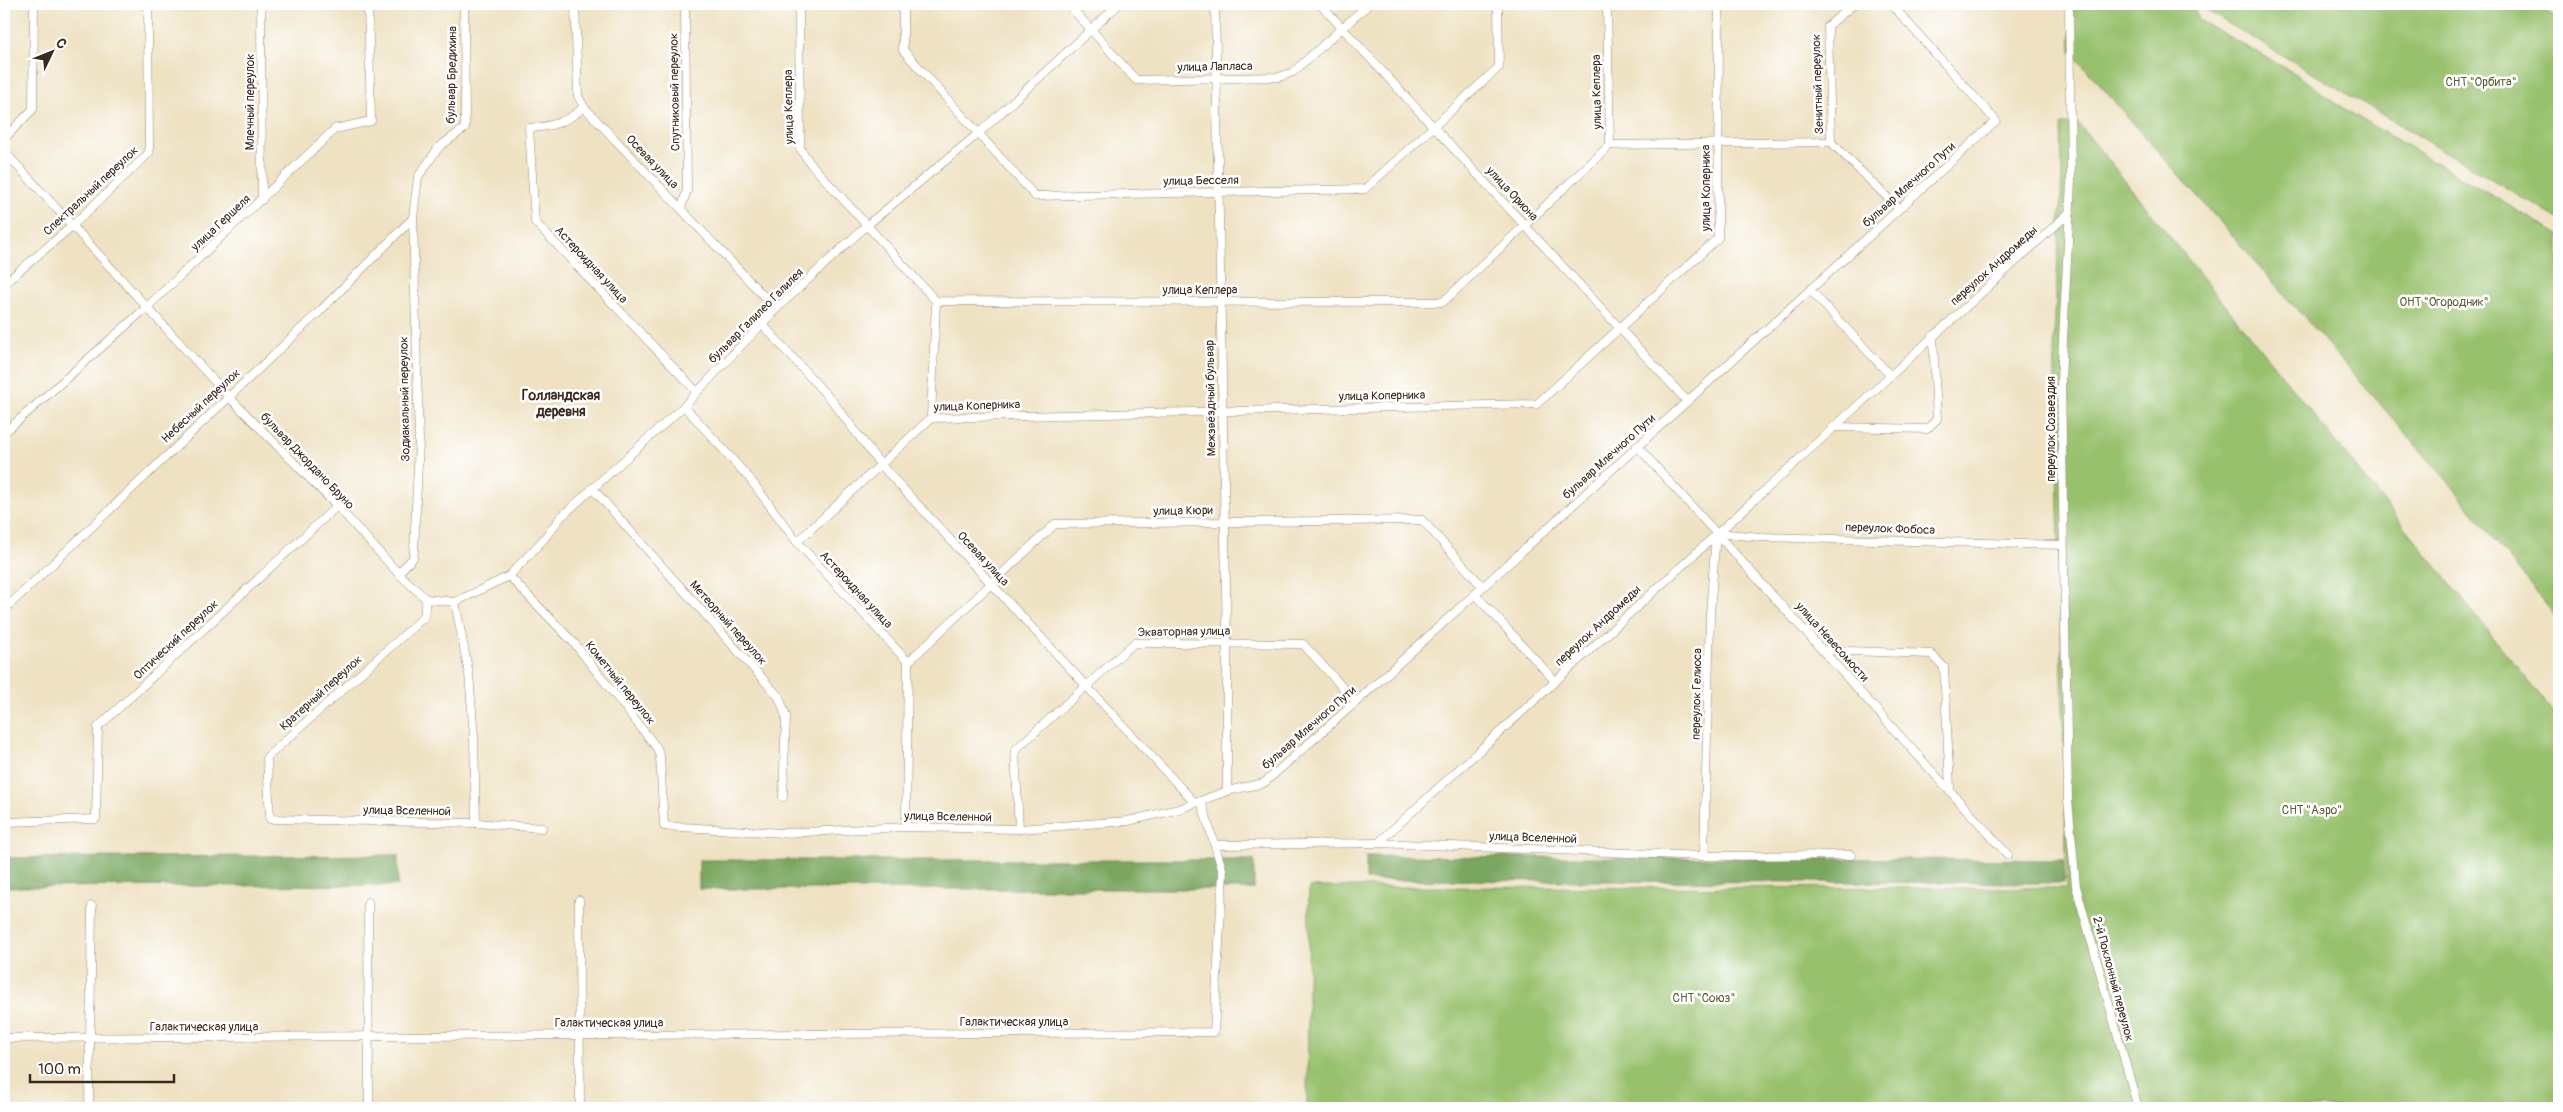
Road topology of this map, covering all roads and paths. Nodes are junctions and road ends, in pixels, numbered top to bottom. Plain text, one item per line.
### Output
1 (34, 4) edge
2 (148, 4) edge
3 (261, 4) edge
4 (368, 4) edge
5 (464, 4) edge
6 (576, 4) edge
7 (685, 4) edge
8 (799, 4) edge
9 (903, 4) edge
10 (1068, 4) edge
11 (1119, 4) edge
12 (1215, 4) edge
13 (1320, 4) edge
14 (1369, 4) edge
15 (1498, 4) edge
16 (1607, 4) edge
17 (1719, 4) edge
18 (1854, 4) edge
19 (1891, 4) edge
20 (2069, 4) edge
21 (2550, 4) edge
22 (2559, 9) edge
23 (1343, 27) junction
24 (1091, 29) junction
25 (1216, 79) junction
26 (584, 107) junction
27 (1434, 127) junction
28 (979, 133) junction
29 (4, 138) edge
30 (1831, 142) junction
31 (1718, 143) junction
32 (1610, 145) junction
33 (4, 151) edge
34 (1218, 192) junction
35 (262, 200) junction
36 (681, 208) junction
37 (1899, 209) junction
38 (2070, 212) junction
39 (413, 218) junction
40 (1524, 224) junction
41 (72, 226) junction
42 (866, 226) junction
43 (4, 284) edge
44 (1810, 290) junction
45 (936, 301) junction
46 (1220, 302) junction
47 (146, 308) junction
48 (776, 309) junction
49 (762, 324) junction
50 (1620, 328) junction
51 (1932, 336) junction
52 (1890, 375) junction
53 (696, 391) junction
54 (228, 396) junction
55 (1686, 401) junction
56 (684, 406) junction
57 (1222, 411) junction
58 (930, 418) junction
59 (1833, 427) junction
60 (4, 433) edge
61 (1637, 446) junction
62 (880, 464) junction
63 (592, 488) junction
64 (337, 506) junction
65 (1224, 522) junction
66 (1716, 533) junction
67 (797, 542) junction
68 (2063, 545) junction
69 (398, 573) junction
70 (509, 576) junction
71 (991, 585) junction
72 (1483, 587) junction
73 (1475, 594) junction
74 (426, 600) junction
75 (455, 602) junction
76 (4, 610) edge
77 (1227, 643) junction
78 (1823, 650) junction
79 (908, 662) junction
80 (1555, 681) junction
81 (1085, 687) junction
82 (1356, 702) junction
83 (1950, 788) junction
84 (1227, 791) junction
85 (783, 797) dead end
86 (1198, 802) junction
87 (270, 819) joint
88 (4, 822) edge
89 (476, 823) junction
90 (664, 826) joint
91 (906, 827) junction
92 (542, 828) dead end
93 (1019, 829) junction
94 (1378, 843) junction
95 (1215, 845) junction
96 (2072, 854) joint
97 (1851, 855) dead end
98 (2008, 855) dead end
99 (1704, 856) junction
100 (579, 900) dead end
101 (368, 902) dead end
102 (92, 906) dead end
103 (580, 1034) junction
104 (368, 1037) junction
105 (4, 1038) edge
106 (89, 1038) junction
107 (89, 1108) edge
108 (369, 1108) edge
109 (580, 1108) edge
110 (2138, 1108) edge

1 - 29 street
2 - 41 street, Спектральный переулок
3 - 35 street, Млечный переулок
4 - 35 street, улица Гершеля
5 - 39 street, бульвар Бредихина
6 - 26 street, Осевая улица
7 - 36 street, Спутниковый переулок
8 - 42 street, улица Кеплера
9 - 28 street, улица Бесселя
10 - 24 street, улица Лапласа
11 - 24 street, бульвар Галилео Галилея
12 - 25 street, Межзвёздный бульвар
13 - 23 street, улица Ориона
14 - 23 street, улица Лапласа
15 - 27 street, улица Бесселя
16 - 32 street, улица Кеплера
17 - 31 street, улица Коперника
18 - 30 street, Зенитный переулок
19 - 37 street, бульвар Млечного Пути
20 - 38 street, переулок Созвездия
21 - 22 street
23 - 25 street, улица Лапласа
23 - 27 street, улица Ориона
24 - 25 street, улица Лапласа
24 - 28 street, бульвар Галилео Галилея
25 - 34 street, Межзвёздный бульвар
26 - 36 street, Осевая улица
26 - 53 street, Астероидная улица
27 - 34 street, улица Бесселя
27 - 40 street, улица Ориона
28 - 34 street, улица Бесселя
28 - 42 street, бульвар Галилео Галилея
30 - 31 street
30 - 37 street, Зенитный переулок
31 - 32 street
31 - 50 street, улица Коперника
32 - 40 street, улица Кеплера
33 - 41 street, бульвар Джордано Бруно
34 - 46 street, Межзвёздный бульвар
35 - 47 street, улица Гершеля
36 - 48 street, Осевая улица
37 - 44 street, бульвар Млечного Пути
38 - 51 street, переулок Андромеды
38 - 68 street, переулок Созвездия
39 - 54 street, Небесный переулок
39 - 69 street, Зодиакальный переулок
40 - 46 street, улица Кеплера
40 - 50 street, улица Ориона
41 - 43 street, Спектральный переулок
41 - 47 street, бульвар Джордано Бруно
42 - 45 street, улица Кеплера
42 - 48 street, бульвар Галилео Галилея
44 - 52 street
44 - 55 street, бульвар Млечного Пути
45 - 46 street, улица Кеплера
45 - 58 street
46 - 57 street, Межзвёздный бульвар
47 - 54 street, бульвар Джордано Бруно
47 - 60 street, улица Гершеля
48 - 49 street, бульвар Галилео Галилея
49 - 53 street, бульвар Галилео Галилея
49 - 62 street, Осевая улица
50 - 55 street, улица Ориона
50 - 57 street, улица Коперника
51 - 52 street, переулок Андромеды
51 - 59 street
52 - 59 street, переулок Андромеды
53 - 56 street, бульвар Галилео Галилея
54 - 64 street, бульвар Джордано Бруно
54 - 76 street, Небесный переулок
55 - 61 street, бульвар Млечного Пути
56 - 63 street, бульвар Галилео Галилея
56 - 67 street, Астероидная улица
57 - 58 street, улица Коперника
57 - 65 street, Межзвёздный бульвар
58 - 62 street, улица Коперника
59 - 66 street, переулок Андромеды
61 - 66 street, улица Невесомости
61 - 72 street, бульвар Млечного Пути
62 - 67 street, улица Коперника
62 - 71 street, Осевая улица
63 - 70 street, бульвар Галилео Галилея
63 - 85 street, Метеорный переулок
64 - 69 street, бульвар Джордано Бруно
64 - 88 street, Оптический переулок
65 - 71 street, улица Кюри
65 - 72 street, улица Кюри
65 - 77 street, Межзвёздный бульвар
66 - 68 street, переулок Фобоса
66 - 78 street, улица Невесомости
66 - 80 street, переулок Андромеды
66 - 99 street, переулок Гелиоса
67 - 79 street, Астероидная улица
68 - 96 street, переулок Созвездия
69 - 74 street, бульвар Джордано Бруно
70 - 75 street, бульвар Галилео Галилея
70 - 90 street, Кометный переулок
71 - 79 street, улица Кюри
71 - 81 street, Осевая улица
72 - 73 street, бульвар Млечного Пути
73 - 80 street
73 - 82 street, бульвар Млечного Пути
74 - 75 street
74 - 87 street, Кратерный переулок
75 - 89 street
77 - 81 street, Экваторная улица
77 - 82 street, Экваторная улица
77 - 84 street, Межзвёздный бульвар
78 - 83 street, улица Невесомости
78 - 83 street
79 - 91 street
80 - 94 street, переулок Андромеды
81 - 86 street, Осевая улица
81 - 93 street, Экваторная улица
82 - 84 street, бульвар Млечного Пути
83 - 98 street, улица Невесомости
84 - 86 street, улица Вселенной
86 - 93 street, улица Вселенной
86 - 95 street
87 - 89 street, улица Вселенной
89 - 92 street, улица Вселенной
90 - 91 street, улица Вселенной
91 - 93 street, улица Вселенной
94 - 95 street, улица Вселенной
94 - 99 street, улица Вселенной
95 - 103 street, Галактическая улица
96 - 110 street, 2-й Поклонный переулок
97 - 99 street, улица Вселенной
100 - 103 street
101 - 104 street
102 - 106 street
103 - 104 street, Галактическая улица
103 - 109 street
104 - 106 street, Галактическая улица
104 - 108 street
105 - 106 street, Галактическая улица
106 - 107 street

